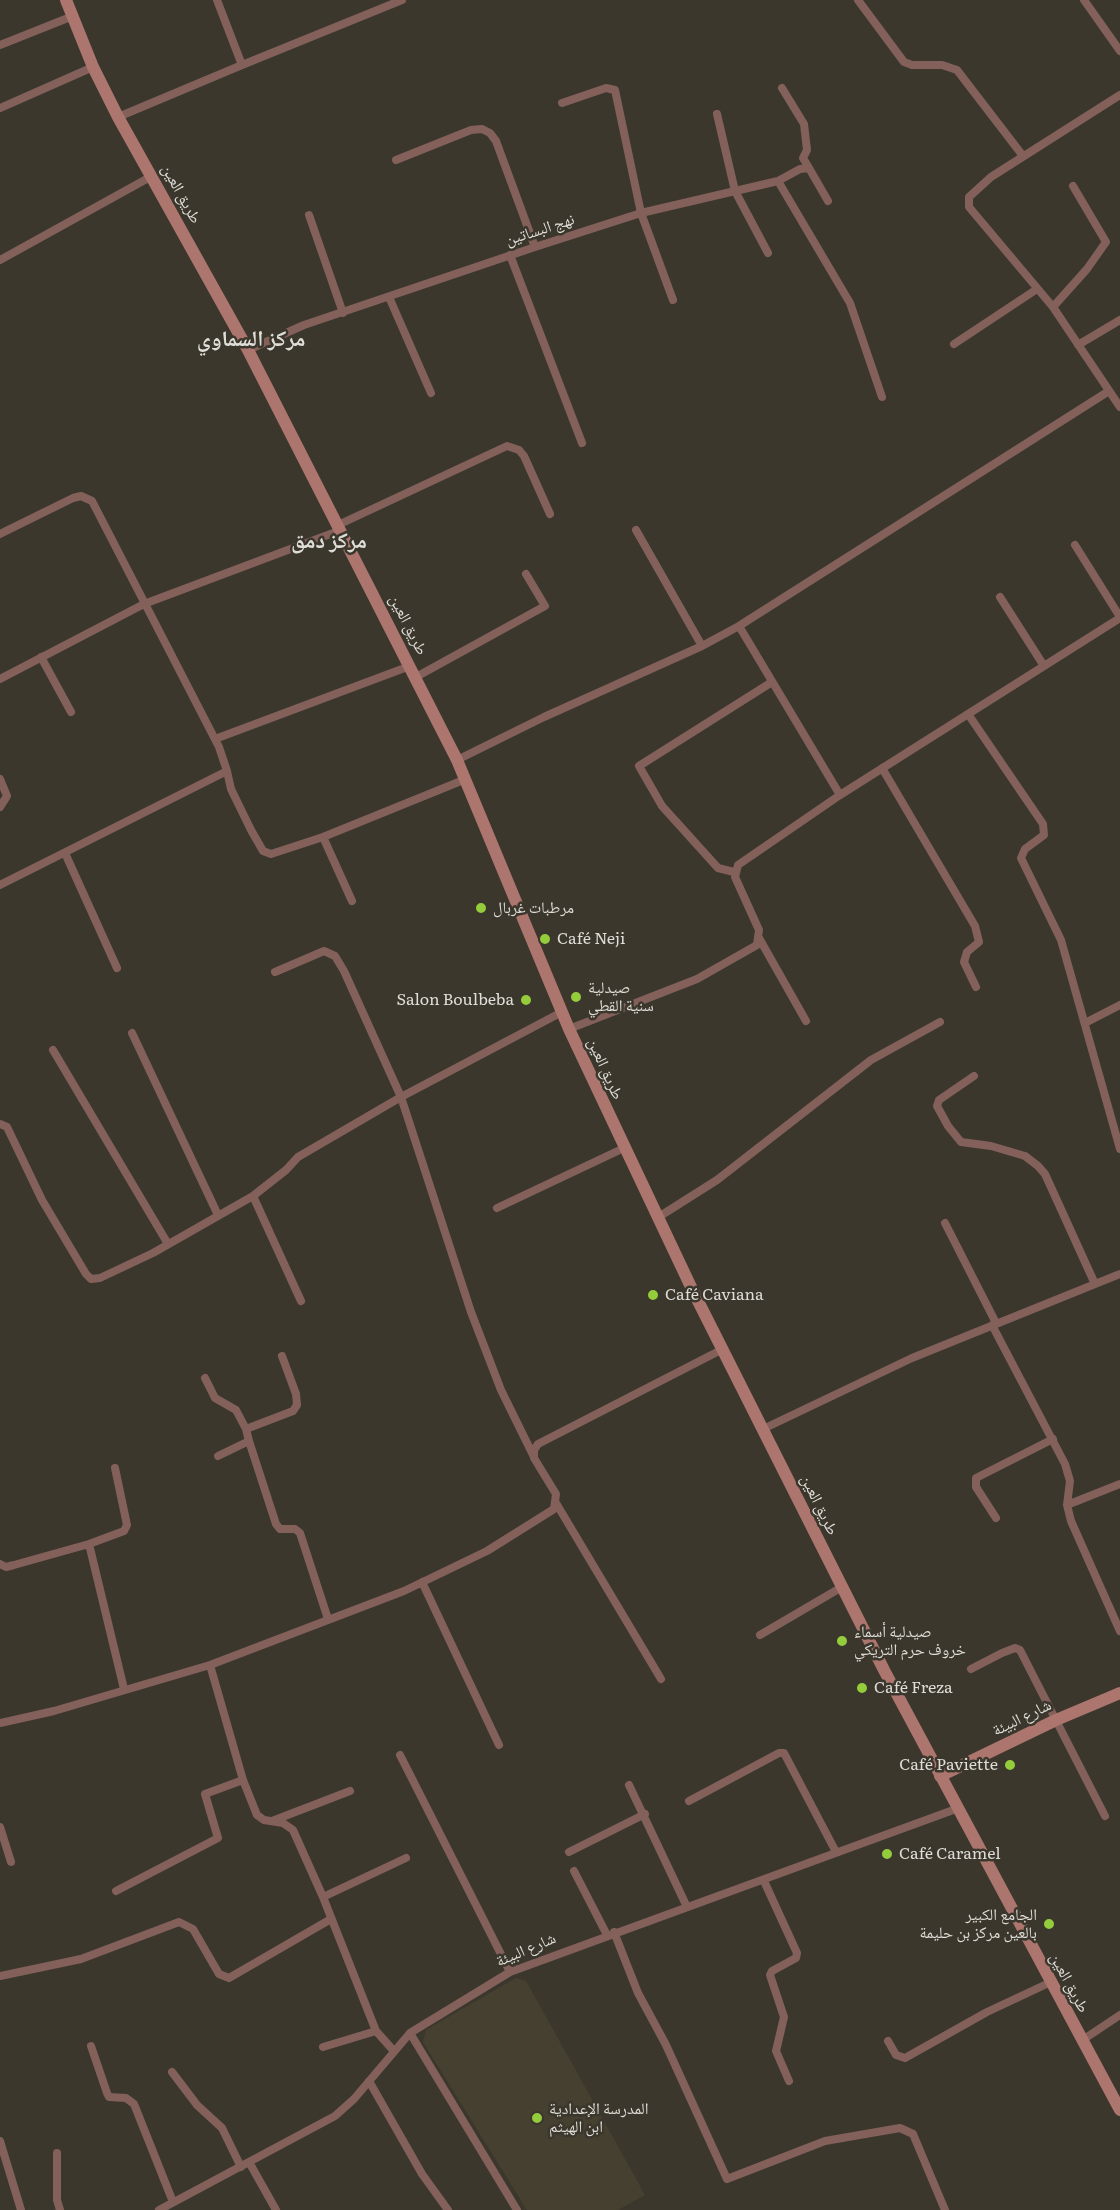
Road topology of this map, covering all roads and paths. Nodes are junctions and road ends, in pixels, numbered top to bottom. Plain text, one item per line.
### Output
1 (66, 0) edge
2 (217, 0) edge
3 (402, 0) edge
4 (858, 0) edge
5 (1084, 0) edge
6 (73, 16) junction
7 (0, 45) edge
8 (1120, 51) edge
9 (242, 65) junction
10 (93, 67) junction
11 (782, 88) dead end
12 (1120, 95) edge
13 (562, 103) dead end
14 (0, 108) edge
15 (717, 114) dead end
16 (118, 117) junction
17 (1023, 156) junction
18 (396, 160) dead end
19 (809, 168) junction
20 (152, 176) junction
21 (778, 181) junction
22 (1073, 186) dead end
23 (735, 191) junction
24 (828, 201) dead end
25 (642, 213) junction
26 (309, 215) dead end
27 (535, 247) junction
28 (768, 253) dead end
29 (510, 255) junction
30 (0, 260) edge
31 (1037, 289) junction
32 (389, 297) junction
33 (673, 300) dead end
34 (1053, 307) junction
35 (343, 313) junction
36 (1120, 320) edge
37 (954, 344) dead end
38 (1078, 345) junction
39 (248, 350) junction
40 (1109, 391) junction
41 (431, 393) dead end
42 (882, 397) dead end
43 (1120, 407) edge
44 (582, 443) dead end
45 (550, 514) dead end
46 (339, 527) junction
47 (636, 530) dead end
48 (0, 534) edge
49 (1075, 545) dead end
50 (526, 574) dead end
51 (1000, 597) dead end
52 (144, 604) junction
53 (1120, 618) edge
54 (739, 626) junction
55 (702, 646) junction
56 (41, 657) junction
57 (410, 666) junction
58 (1044, 666) junction
59 (416, 677) junction
60 (0, 679) edge
61 (772, 682) junction
62 (71, 712) dead end
63 (968, 714) junction
64 (215, 739) junction
65 (457, 760) junction
66 (882, 768) junction
67 (227, 771) junction
68 (0, 779) edge
69 (466, 779) junction
70 (840, 795) junction
71 (0, 807) edge
72 (323, 837) junction
73 (65, 853) junction
74 (734, 872) junction
75 (0, 885) edge
76 (352, 901) dead end
77 (759, 938) junction
78 (117, 968) dead end
79 (275, 972) dead end
80 (976, 987) dead end
81 (1120, 1005) edge
82 (562, 1012) junction
83 (806, 1021) dead end
84 (940, 1022) dead end
85 (1085, 1023) junction
86 (569, 1029) junction
87 (132, 1034) dead end
88 (53, 1050) dead end
89 (974, 1076) dead end
90 (401, 1097) junction
91 (0, 1124) edge
92 (624, 1148) junction
93 (1120, 1149) edge
94 (253, 1196) junction
95 (497, 1208) dead end
96 (218, 1215) junction
97 (657, 1218) junction
98 (945, 1223) dead end
99 (168, 1244) junction
100 (1120, 1274) edge
101 (1095, 1284) junction
102 (301, 1301) dead end
103 (994, 1324) junction
104 (723, 1349) junction
105 (282, 1356) dead end
106 (205, 1378) dead end
107 (246, 1429) junction
108 (763, 1429) junction
109 (1053, 1439) junction
110 (249, 1441) junction
111 (218, 1456) dead end
112 (534, 1458) junction
113 (115, 1468) dead end
114 (1120, 1484) edge
115 (556, 1503) junction
116 (1067, 1504) junction
117 (996, 1518) dead end
118 (89, 1544) junction
119 (0, 1564) edge
120 (422, 1582) junction
121 (842, 1587) junction
122 (328, 1619) junction
123 (1120, 1630) edge
124 (760, 1635) dead end
125 (210, 1665) junction
126 (971, 1669) dead end
127 (661, 1678) dead end
128 (124, 1689) junction
129 (1120, 1693) edge
130 (1056, 1720) junction
131 (0, 1723) edge
132 (499, 1745) dead end
133 (399, 1755) dead end
134 (940, 1776) junction
135 (243, 1780) junction
136 (629, 1785) dead end
137 (350, 1791) dead end
138 (689, 1801) dead end
139 (956, 1809) junction
140 (645, 1814) junction
141 (1105, 1816) dead end
142 (272, 1821) junction
143 (0, 1827) edge
144 (569, 1852) dead end
145 (836, 1852) junction
146 (406, 1858) dead end
147 (10, 1862) dead end
148 (574, 1871) dead end
149 (764, 1881) junction
150 (116, 1891) dead end
151 (323, 1897) junction
152 (687, 1907) junction
153 (331, 1919) junction
154 (611, 1934) junction
155 (510, 1972) junction
156 (0, 1976) edge
157 (1051, 1982) junction
158 (1120, 2015) edge
159 (376, 2031) junction
160 (410, 2033) junction
161 (888, 2041) dead end
162 (1081, 2041) junction
163 (91, 2046) dead end
164 (323, 2047) dead end
165 (393, 2050) junction
166 (172, 2072) dead end
167 (369, 2080) junction
168 (789, 2081) dead end
169 (1120, 2110) edge
170 (0, 2141) edge
171 (57, 2153) dead end
172 (245, 2164) junction
173 (173, 2202) junction
174 (21, 2210) edge
175 (60, 2210) edge
176 (159, 2210) edge
177 (276, 2210) edge
178 (448, 2210) edge
179 (517, 2210) edge
180 (945, 2210) edge

1 - 6 main road, طريق العين
2 - 9 street
3 - 9 street
4 - 17 street
5 - 8 street
6 - 7 street
6 - 10 main road, طريق العين
9 - 16 street
10 - 14 street
10 - 16 main road, طريق العين
11 - 19 street
12 - 17 street
13 - 25 street
15 - 23 street
16 - 20 main road, طريق العين
17 - 31 street
18 - 27 street
19 - 21 street, نهج البساتين
19 - 24 street
20 - 30 street
20 - 39 main road, طريق العين
21 - 23 street, نهج البساتين
21 - 42 street
22 - 34 street
23 - 25 street, نهج البساتين
23 - 28 street
25 - 27 street, نهج البساتين
25 - 33 street
26 - 35 street
27 - 29 street, نهج البساتين
29 - 32 street, نهج البساتين
29 - 44 street
31 - 34 street
31 - 37 street
32 - 35 street, نهج البساتين
32 - 41 street
34 - 38 street
35 - 39 street, نهج البساتين
36 - 38 street
38 - 40 street
39 - 46 main road, طريق العين
40 - 43 street
40 - 54 street
45 - 46 street
46 - 52 street
46 - 57 main road, طريق العين
47 - 55 street
48 - 52 street
49 - 53 street
50 - 59 street
51 - 58 street
52 - 56 street
52 - 64 street
53 - 58 street
54 - 55 street
54 - 61 street
55 - 65 street
56 - 60 street
56 - 62 street
57 - 59 main road, طريق العين
57 - 64 street
58 - 63 street
59 - 65 main road, طريق العين
61 - 70 street
61 - 74 street
63 - 66 street
63 - 85 street
64 - 67 street
65 - 69 main road, طريق العين
66 - 70 street
66 - 80 street
67 - 72 street
67 - 73 street
68 - 71 street
69 - 72 street
69 - 82 main road, طريق العين
70 - 74 street
72 - 76 street
73 - 75 street
73 - 78 street
74 - 77 street
77 - 83 street
77 - 86 street
79 - 90 street
81 - 85 street
82 - 86 main road, طريق العين
82 - 90 street
84 - 97 street
85 - 93 street
86 - 92 main road, طريق العين
87 - 96 street
88 - 99 street
89 - 101 street
90 - 94 street
90 - 112 street
91 - 99 street
92 - 95 street
92 - 97 main road, طريق العين
94 - 96 street
94 - 102 street
96 - 99 street
97 - 104 main road, طريق العين
98 - 103 street
100 - 101 street
101 - 103 street
103 - 108 street
103 - 109 street
104 - 108 main road, طريق العين
104 - 112 street
105 - 107 street
106 - 107 street
107 - 110 street
108 - 121 main road, طريق العين
109 - 116 street
109 - 117 street
110 - 111 street
110 - 122 street
112 - 115 street
113 - 118 street
114 - 116 street
115 - 120 street
115 - 127 street
116 - 123 street
118 - 119 street
118 - 128 street
120 - 122 street
120 - 132 street
121 - 124 street
121 - 134 main road, طريق العين
122 - 125 street
125 - 128 street
125 - 135 street
126 - 130 street
128 - 131 street
129 - 130 main road, شارع البيئة
130 - 134 main road, شارع البيئة
130 - 141 street
133 - 155 street
134 - 139 main road, طريق العين
135 - 142 street
135 - 150 street
136 - 140 street
137 - 142 street
138 - 145 street
139 - 145 street, شارع البيئة
139 - 157 main road, طريق العين
140 - 144 street
140 - 152 street
142 - 151 street
143 - 147 street
145 - 149 street, شارع البيئة
146 - 151 street
148 - 154 street
149 - 152 street, شارع البيئة
149 - 168 street
151 - 153 street
152 - 154 street, شارع البيئة
153 - 156 street
153 - 159 street
154 - 155 street, شارع البيئة
154 - 180 street
155 - 160 street, شارع البيئة
157 - 161 street
157 - 162 main road, طريق العين
158 - 162 street
159 - 164 street
159 - 165 street
160 - 165 street, شارع البيئة
160 - 179 street
162 - 169 main road, طريق العين
163 - 173 street
165 - 167 street, شارع البيئة
166 - 172 street
167 - 172 street, شارع البيئة
167 - 178 street
170 - 174 street
171 - 175 street
172 - 173 street, شارع البيئة
172 - 177 street
173 - 176 street, شارع البيئة

